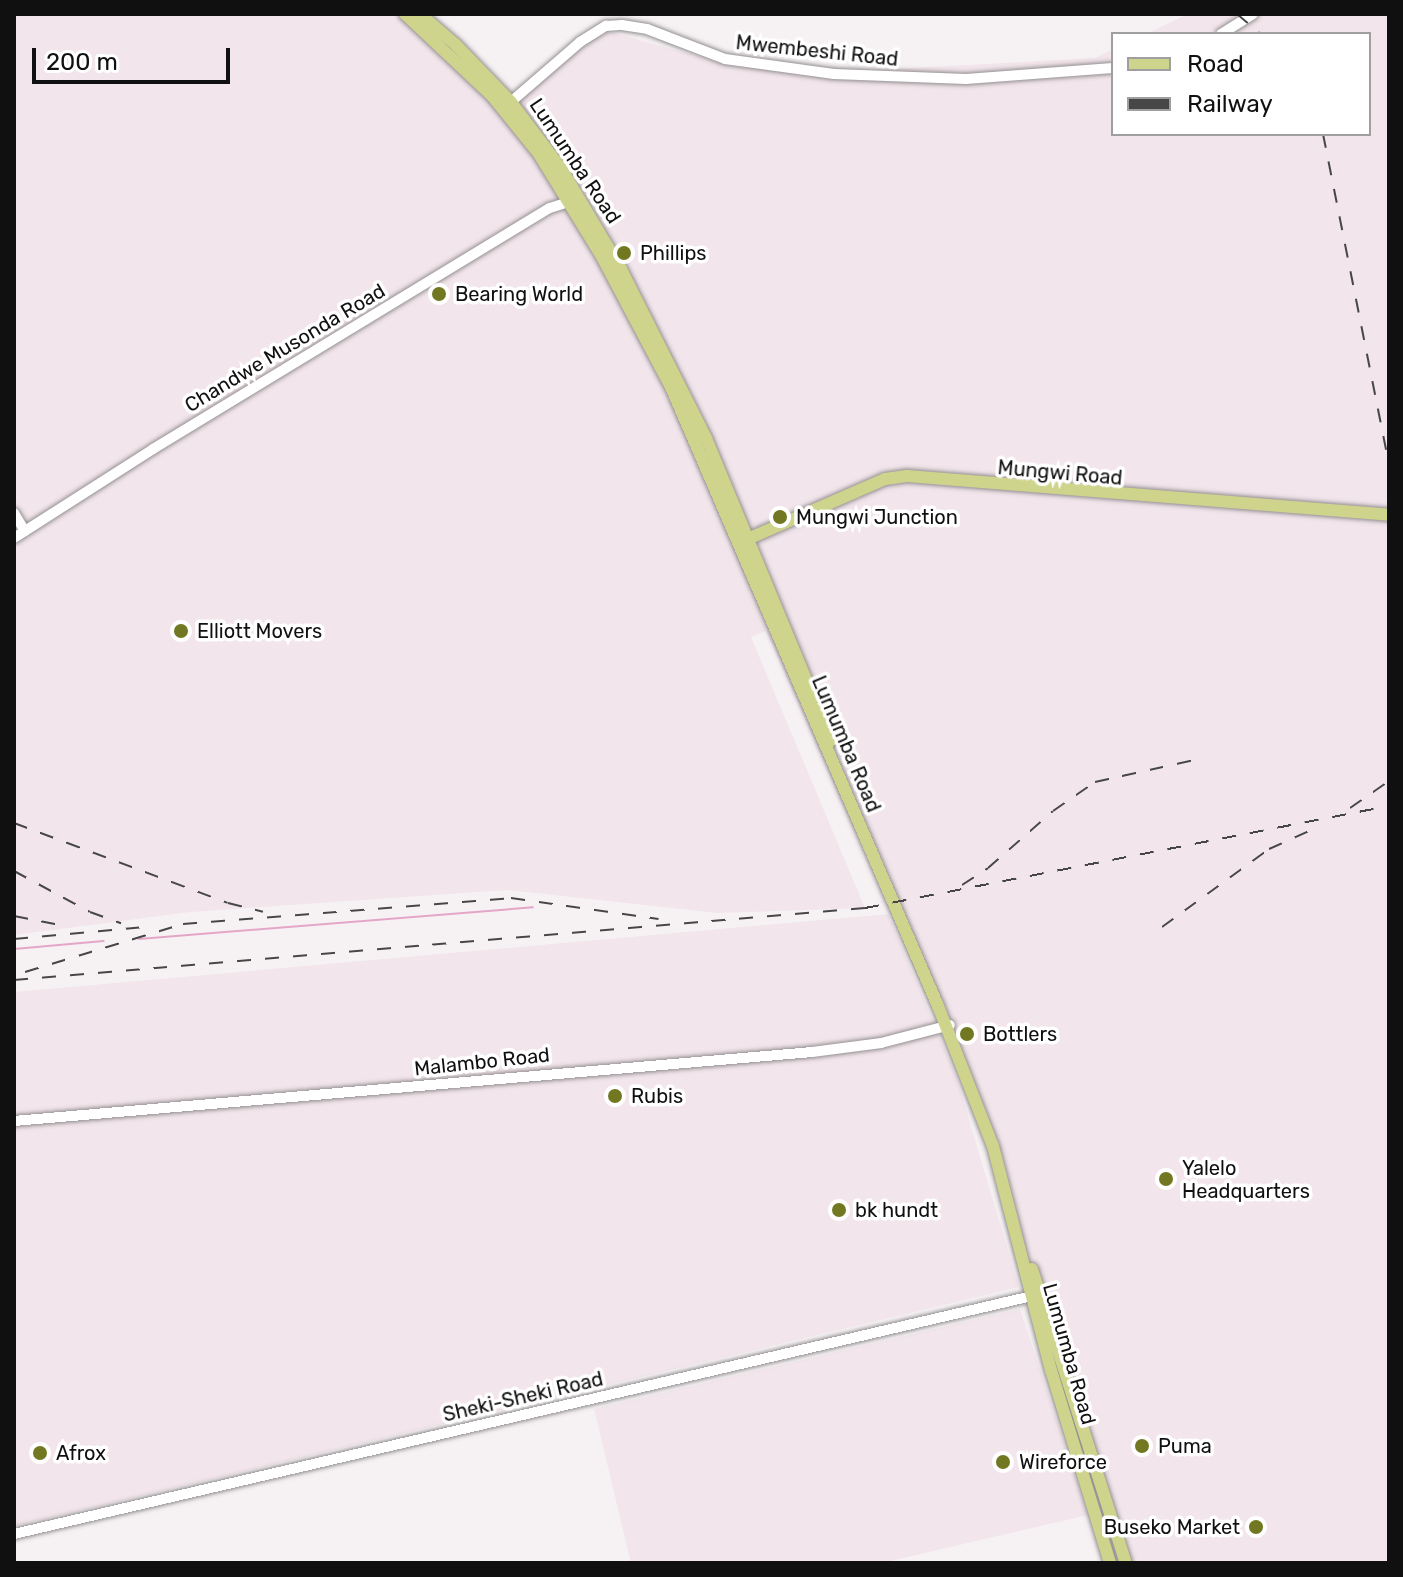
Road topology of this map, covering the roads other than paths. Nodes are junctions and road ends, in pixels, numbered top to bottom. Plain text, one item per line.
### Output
1 (405, 14) edge
2 (420, 14) edge
3 (1253, 14) edge
4 (1224, 32) edge
5 (1111, 68) edge
6 (508, 105) junction
7 (575, 199) junction
8 (14, 513) edge
9 (1389, 515) edge
10 (1389, 522) edge
11 (25, 531) junction
12 (14, 538) edge
13 (744, 544) junction
14 (948, 1025) junction
15 (14, 1121) edge
16 (1035, 1296) junction
17 (14, 1534) edge
18 (1110, 1563) edge
19 (1126, 1563) edge

1 - 6 main road, Lumumba Road
2 - 6 main road, Lumumba Road
3 - 4 street
5 - 6 street, Mwembeshi Road
6 - 7 main road, Lumumba Road
7 - 11 street, Chandwe Musonda Road
7 - 13 main road, Lumumba Road
8 - 11 street
9 - 13 main road, Mungwi Road
10 - 13 main road, Mungwi Road
11 - 12 street, Chandwe Musonda Road
13 - 14 main road, Lumumba Road
14 - 15 street, Malambo Road
14 - 16 main road, Lumumba Road
16 - 17 street, Sheki-Sheki Road
16 - 18 main road, Lumumba Road
16 - 19 main road, Lumumba Road

